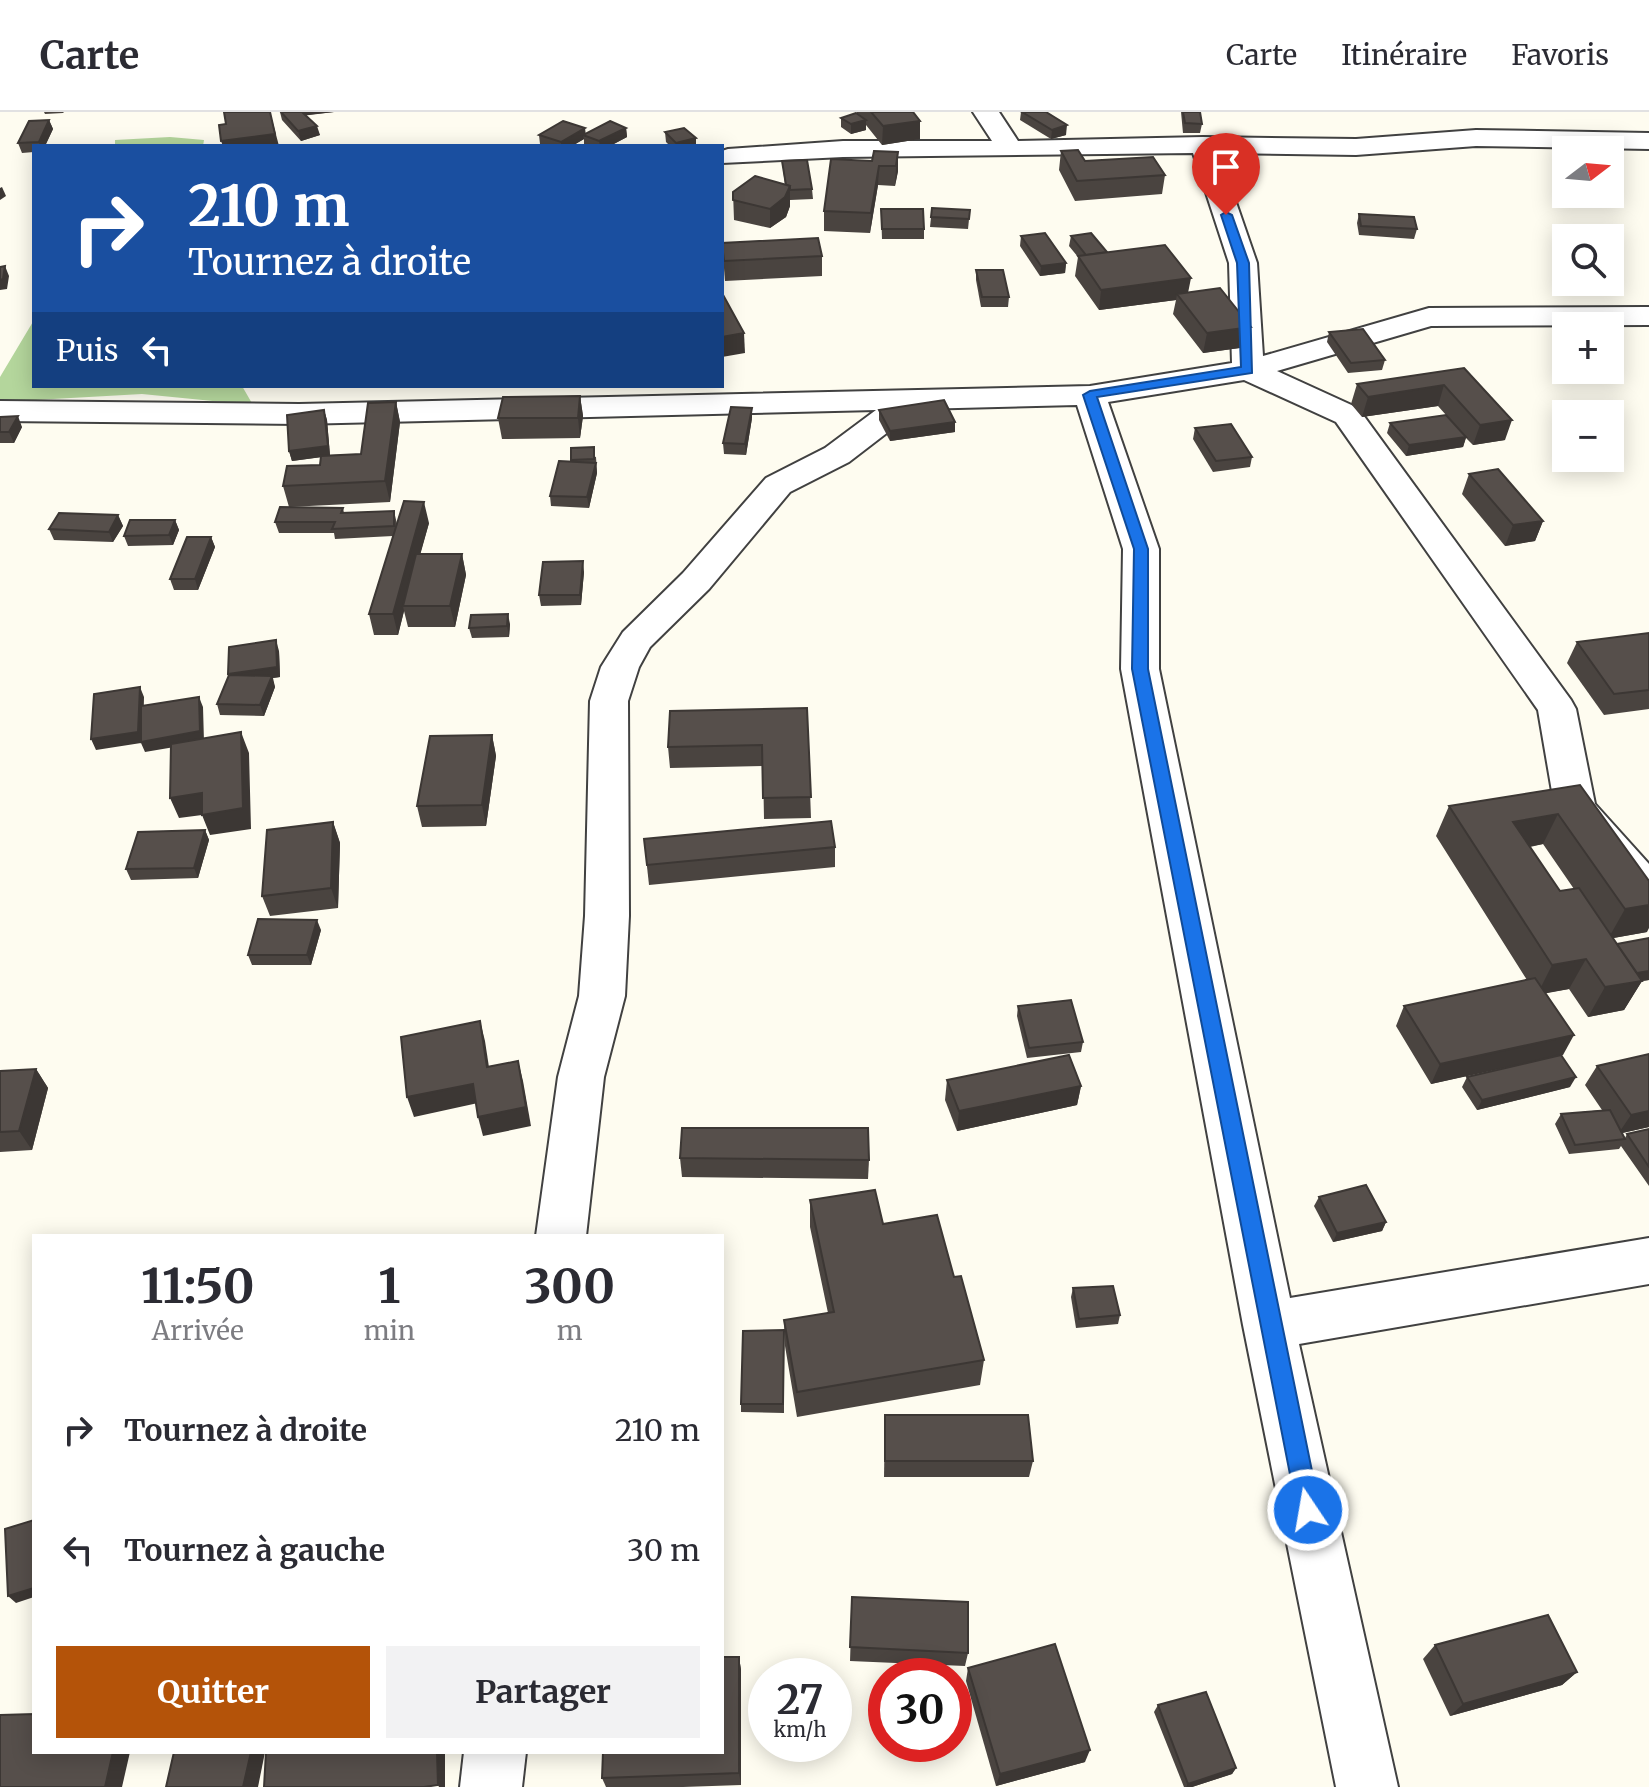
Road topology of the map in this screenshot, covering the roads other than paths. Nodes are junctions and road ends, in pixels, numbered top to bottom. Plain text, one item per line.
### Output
1 (986, 112) edge
2 (1629, 112) edge
3 (1649, 141) edge
4 (1203, 145) junction
5 (1010, 149) junction
6 (728, 157) dead end
7 (1649, 316) edge
8 (1248, 370) junction
9 (277, 388) edge
10 (1090, 395) junction
11 (908, 401) junction
12 (0, 411) edge
13 (299, 414) junction
14 (1649, 892) edge
15 (561, 1234) edge
16 (1649, 1261) edge
17 (1269, 1325) junction
18 (495, 1754) edge
19 (491, 1787) edge
20 (1367, 1787) edge

1 - 5 street
2 - 3 street
3 - 4 street
4 - 5 street
4 - 8 street
5 - 6 street
7 - 8 street
8 - 10 street
8 - 14 street
9 - 13 street
10 - 11 street
10 - 17 street
11 - 13 street
11 - 15 street
12 - 13 street
16 - 17 street
17 - 20 street
18 - 19 street

